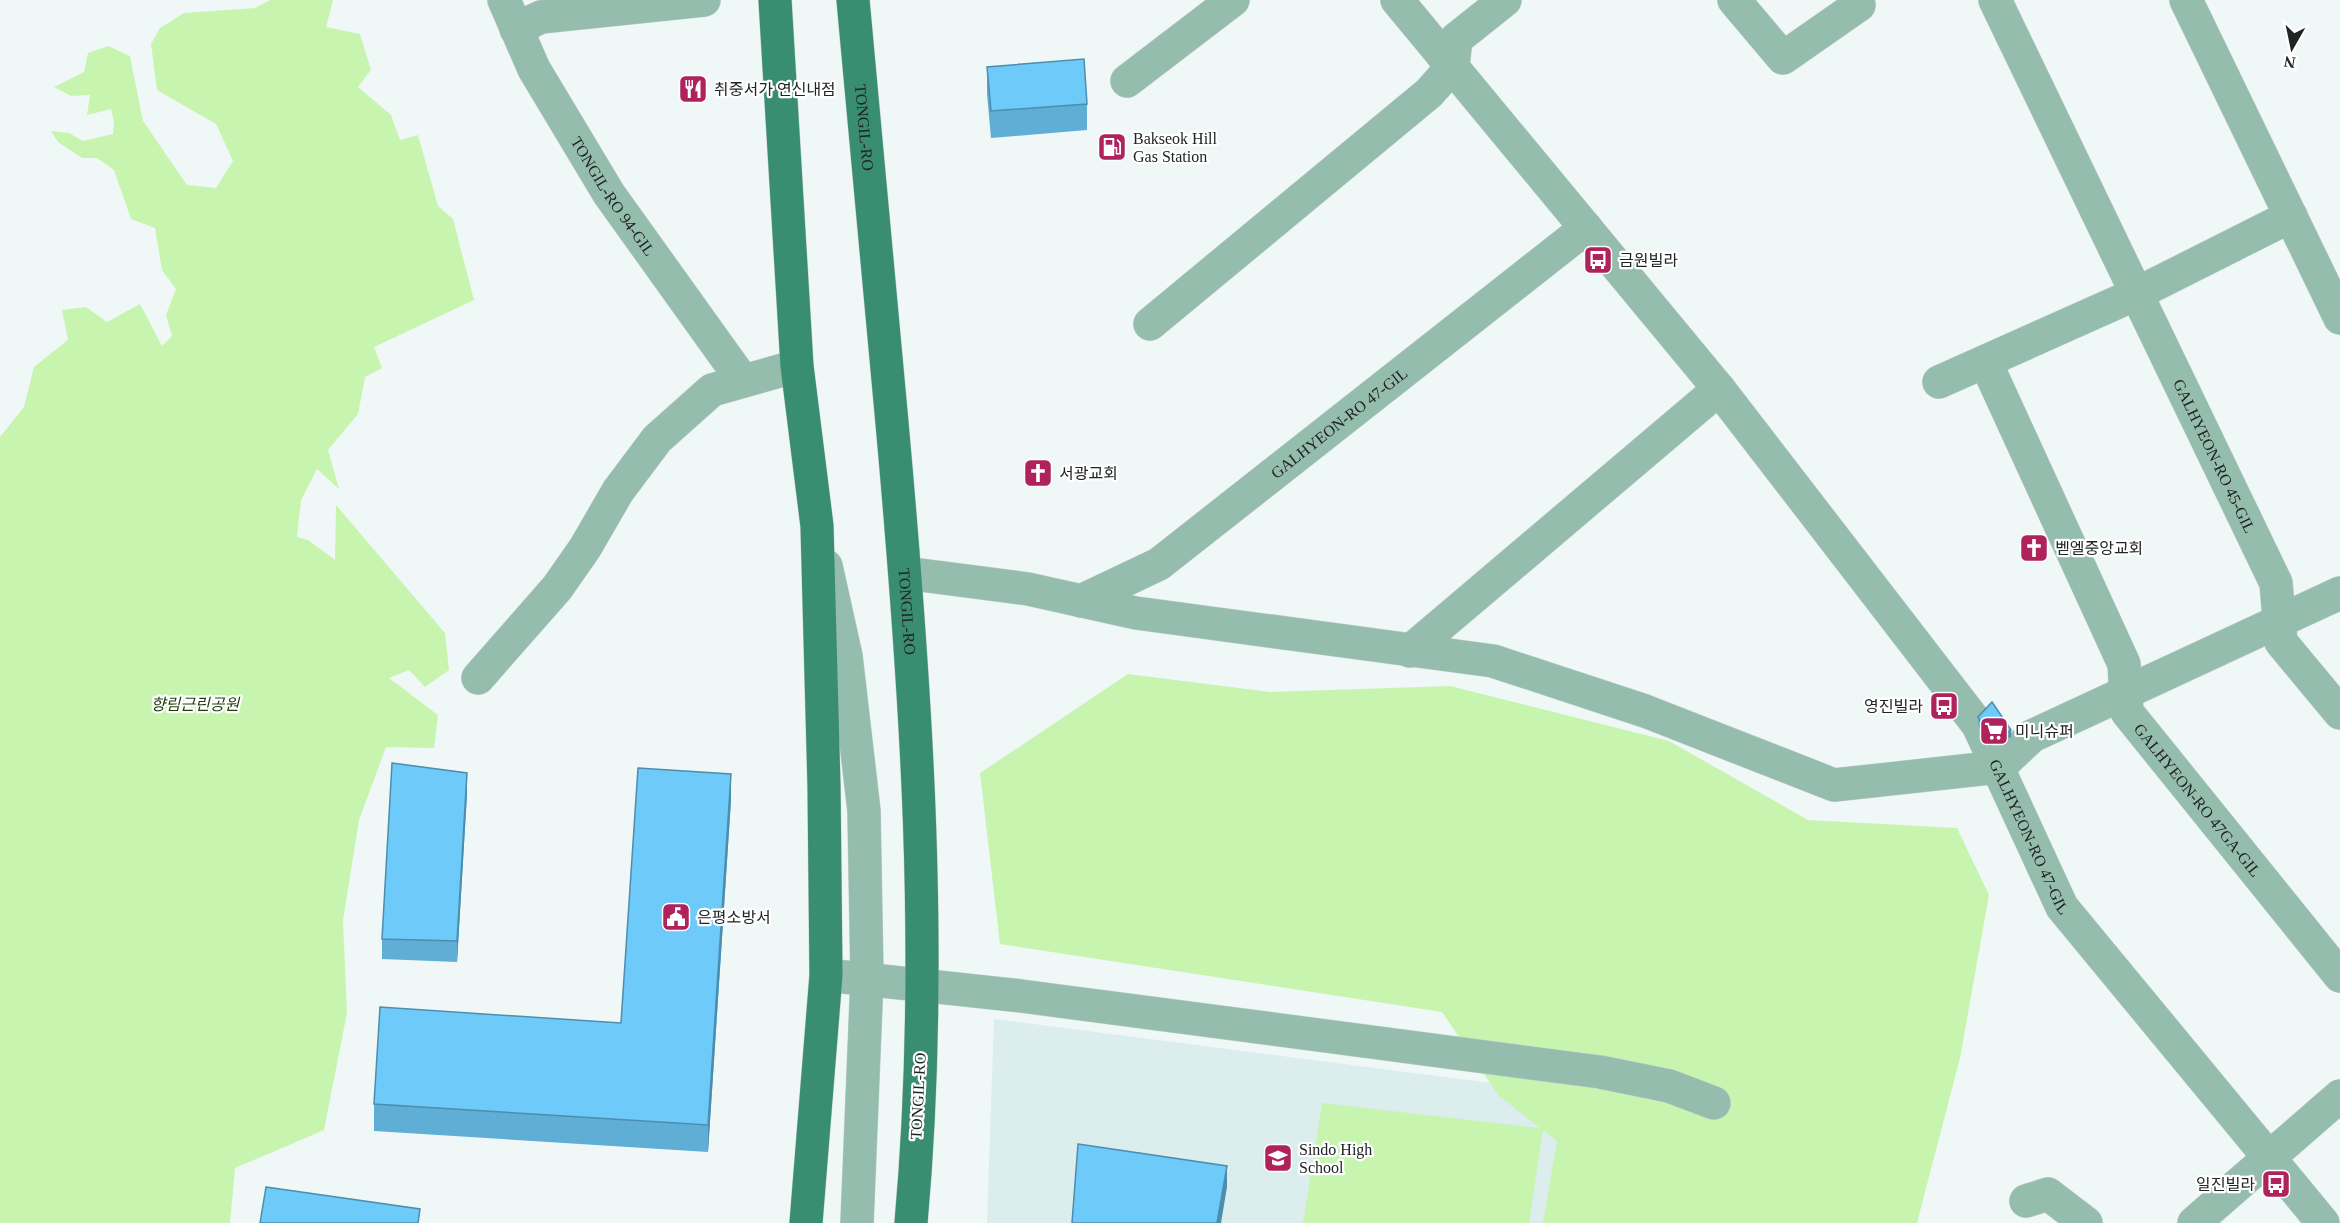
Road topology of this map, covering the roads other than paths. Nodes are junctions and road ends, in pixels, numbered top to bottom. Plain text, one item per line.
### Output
1 (704, 0) edge
2 (775, 0) edge
3 (853, 0) edge
4 (1233, 0) edge
5 (1396, 0) edge
6 (1505, 0) edge
7 (1734, 0) edge
8 (1995, 0) edge
9 (2186, 0) edge
10 (1859, 5) dead end
11 (591, 6) edge
12 (510, 14) edge
13 (1453, 66) junction
14 (1126, 81) dead end
15 (2291, 216) junction
16 (1586, 228) junction
17 (2136, 294) junction
18 (2340, 318) edge
19 (1150, 324) dead end
20 (1986, 363) junction
21 (798, 366) junction
22 (743, 381) junction
23 (1939, 382) dead end
24 (1719, 389) junction
25 (817, 526) junction
26 (905, 573) junction
27 (2340, 592) edge
28 (1082, 601) junction
29 (2279, 620) junction
30 (1410, 651) junction
31 (478, 678) dead end
32 (2126, 693) junction
33 (2340, 713) edge
34 (1999, 767) junction
35 (826, 975) junction
36 (2340, 976) edge
37 (867, 978) junction
38 (924, 984) junction
39 (2340, 1096) edge
40 (1714, 1103) dead end
41 (2267, 1157) junction
42 (2026, 1201) dead end
43 (806, 1223) edge
44 (857, 1223) edge
45 (911, 1223) edge
46 (2086, 1223) edge
47 (2194, 1223) edge
48 (2323, 1223) edge

1 - 11 street
2 - 21 main road
3 - 26 main road, TONGIL-RO
4 - 14 street
5 - 13 street, GALHYEON-RO 47-GIL
6 - 13 street
7 - 10 street
8 - 17 street, GALHYEON-RO 45-GIL
9 - 15 street
11 - 12 street
12 - 22 street, TONGIL-RO 94-GIL
13 - 16 street, GALHYEON-RO 47-GIL
13 - 19 street
15 - 17 street
15 - 18 street
16 - 24 street, GALHYEON-RO 47-GIL
16 - 28 street, GALHYEON-RO 47-GIL
17 - 20 street
17 - 29 street, GALHYEON-RO 45-GIL
20 - 23 street
20 - 32 street, GALHYEON-RO 47GA-GIL
21 - 22 street
21 - 25 main road
22 - 31 street
24 - 30 street
24 - 34 street, GALHYEON-RO 47-GIL
25 - 35 main road
25 - 37 street
26 - 28 street
26 - 38 main road, TONGIL-RO
27 - 29 street
28 - 30 street
29 - 32 street
29 - 33 street, GALHYEON-RO 45-GIL
30 - 34 street
32 - 34 street
32 - 36 street, GALHYEON-RO 47GA-GIL
34 - 41 street, GALHYEON-RO 47-GIL
35 - 37 street
35 - 43 main road
37 - 38 street
37 - 44 street
38 - 40 street
38 - 45 main road, TONGIL-RO
39 - 41 street
41 - 47 street
41 - 48 street, GALHYEON-RO 47-GIL
42 - 46 street

